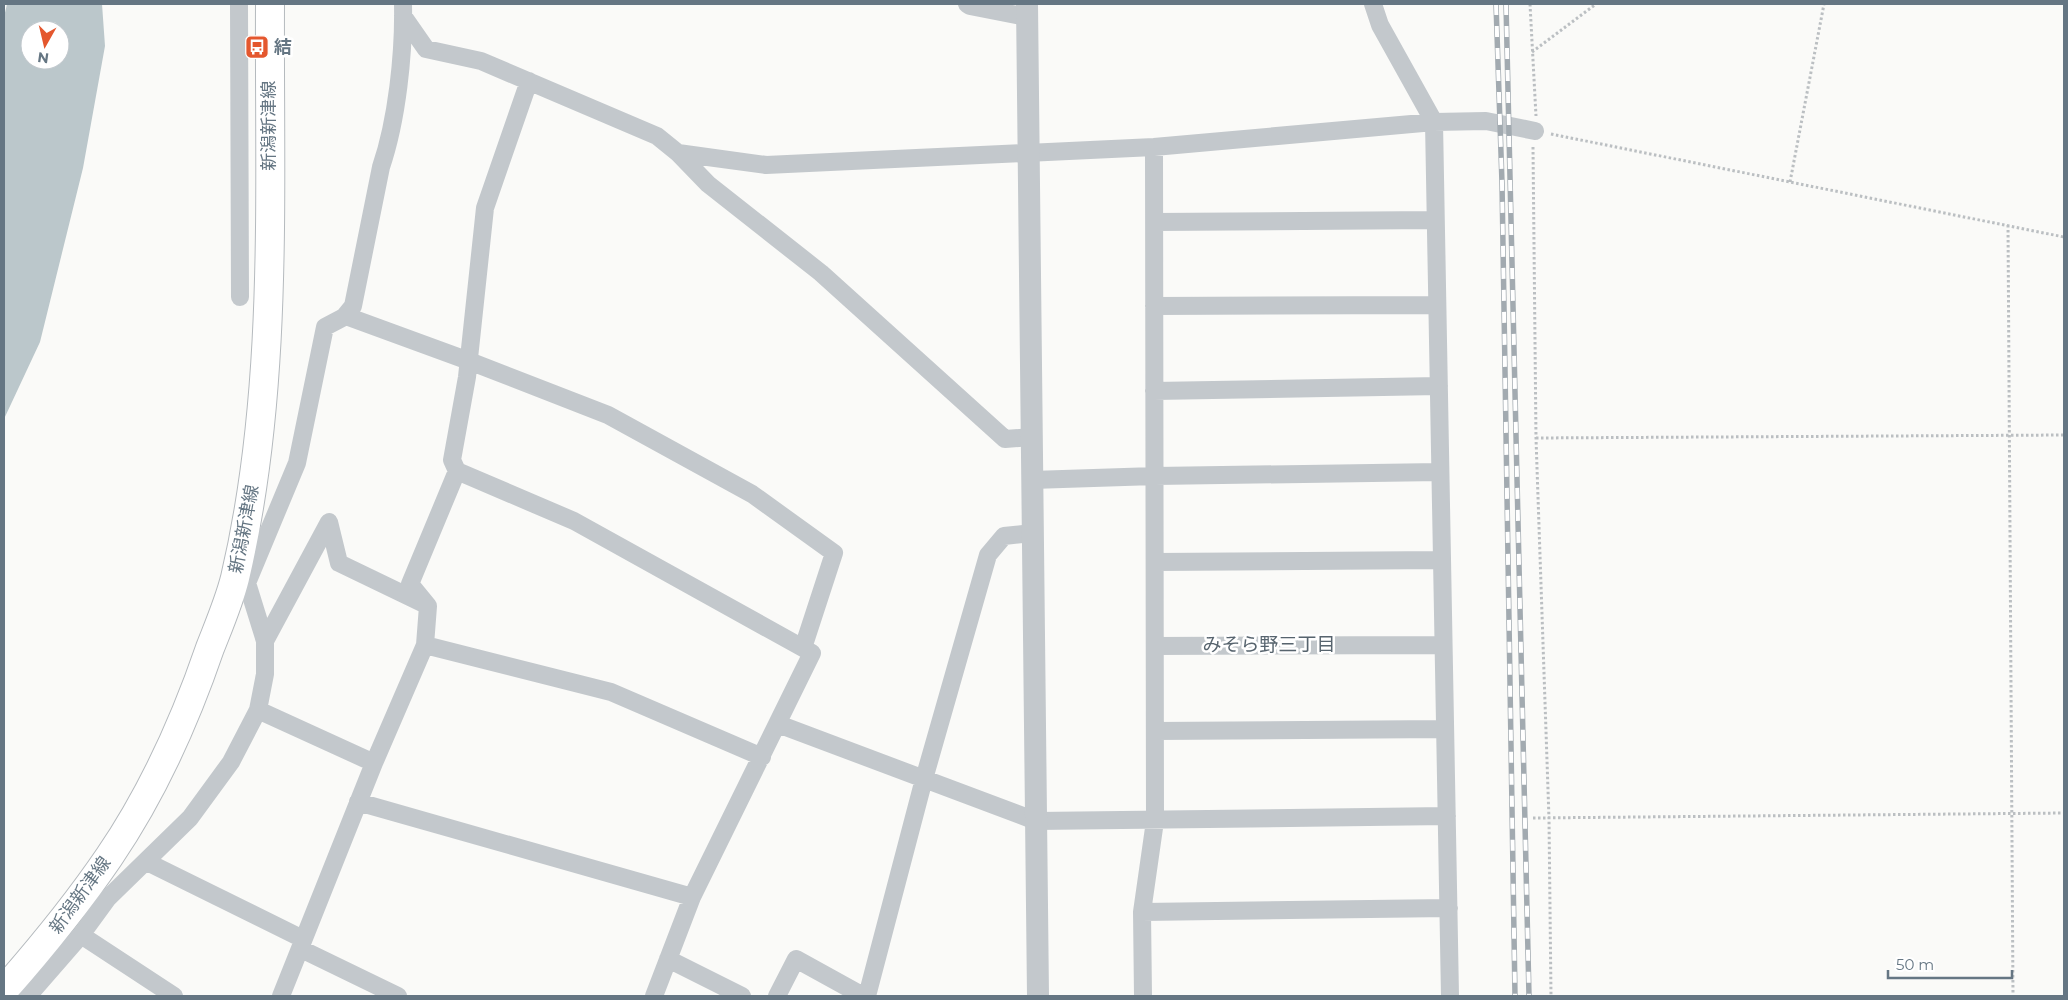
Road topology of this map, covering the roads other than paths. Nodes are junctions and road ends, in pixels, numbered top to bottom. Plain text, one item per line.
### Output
1 (239, 4) edge
2 (270, 4) edge
3 (967, 4) edge
4 (1372, 4) edge
5 (403, 10) edge
6 (1027, 10) edge
7 (529, 81) junction
8 (1434, 122) junction
9 (1535, 131) road end
10 (1154, 147) junction
11 (678, 153) junction
12 (1029, 154) junction
13 (1435, 220) junction
14 (1154, 222) junction
15 (240, 297) dead end
16 (1437, 305) junction
17 (1154, 306) junction
18 (346, 316) junction
19 (469, 361) junction
20 (1439, 386) junction
21 (1154, 391) junction
22 (1032, 437) junction
23 (457, 471) junction
24 (1440, 472) junction
25 (1154, 476) junction
26 (1032, 480) junction
27 (1032, 533) junction
28 (244, 538) junction
29 (1442, 560) junction
30 (1155, 562) junction
31 (247, 583) junction
32 (428, 606) junction
33 (265, 641) junction
34 (425, 645) junction
35 (1444, 645) junction
36 (1155, 646) junction
37 (803, 648) junction
38 (258, 710) junction
39 (778, 724) junction
40 (1445, 729) junction
41 (1155, 731) junction
42 (762, 757) junction
43 (374, 763) junction
44 (924, 779) junction
45 (358, 802) junction
46 (1447, 816) junction
47 (1036, 821) junction
48 (1155, 821) junction
49 (147, 862) junction
50 (692, 897) junction
51 (1448, 908) junction
52 (1142, 912) junction
53 (81, 934) junction
54 (302, 944) junction
55 (668, 959) junction
56 (4, 990) edge
57 (28, 996) edge
58 (174, 996) edge
59 (281, 996) edge
60 (398, 996) edge
61 (654, 996) edge
62 (742, 996) edge
63 (777, 996) edge
64 (865, 996) edge
65 (1038, 996) edge
66 (1142, 996) edge
67 (1450, 996) edge

1 - 15 street
2 - 28 main road, 新潟新津線
3 - 6 street
4 - 8 street
5 - 7 street
5 - 18 street
6 - 12 street
7 - 11 street
7 - 19 street
8 - 9 street
8 - 10 street
8 - 13 street
10 - 12 street
10 - 14 street
11 - 12 street
11 - 22 street
12 - 22 street
13 - 14 street
13 - 16 street
14 - 17 street
16 - 17 street
16 - 20 street
17 - 21 street
18 - 19 street
18 - 31 street
19 - 23 street
19 - 37 street
20 - 21 street
20 - 24 street
21 - 25 street
22 - 26 street
23 - 32 street
23 - 37 street
24 - 25 street
24 - 29 street
25 - 26 street
25 - 30 street
26 - 27 street
27 - 44 street
27 - 47 street
28 - 31 street
28 - 56 main road, 新潟新津線
29 - 30 street
29 - 35 street
30 - 36 street
31 - 33 street
32 - 33 street
32 - 34 street
33 - 38 street
34 - 42 street
34 - 43 street
35 - 36 street
35 - 40 street
36 - 41 street
37 - 39 street
38 - 43 street
38 - 49 street
39 - 42 street
39 - 44 street
40 - 41 street
40 - 46 street
41 - 48 street
42 - 50 street
43 - 45 street
44 - 47 street
44 - 64 street
45 - 50 street
45 - 54 street
46 - 48 street
46 - 51 street
47 - 48 street
47 - 65 street
48 - 52 street
49 - 53 street
49 - 54 street
50 - 55 street
51 - 52 street
51 - 67 street
52 - 66 street
53 - 57 street
53 - 58 street
54 - 59 street
54 - 60 street
55 - 61 street
55 - 62 street
63 - 64 street

